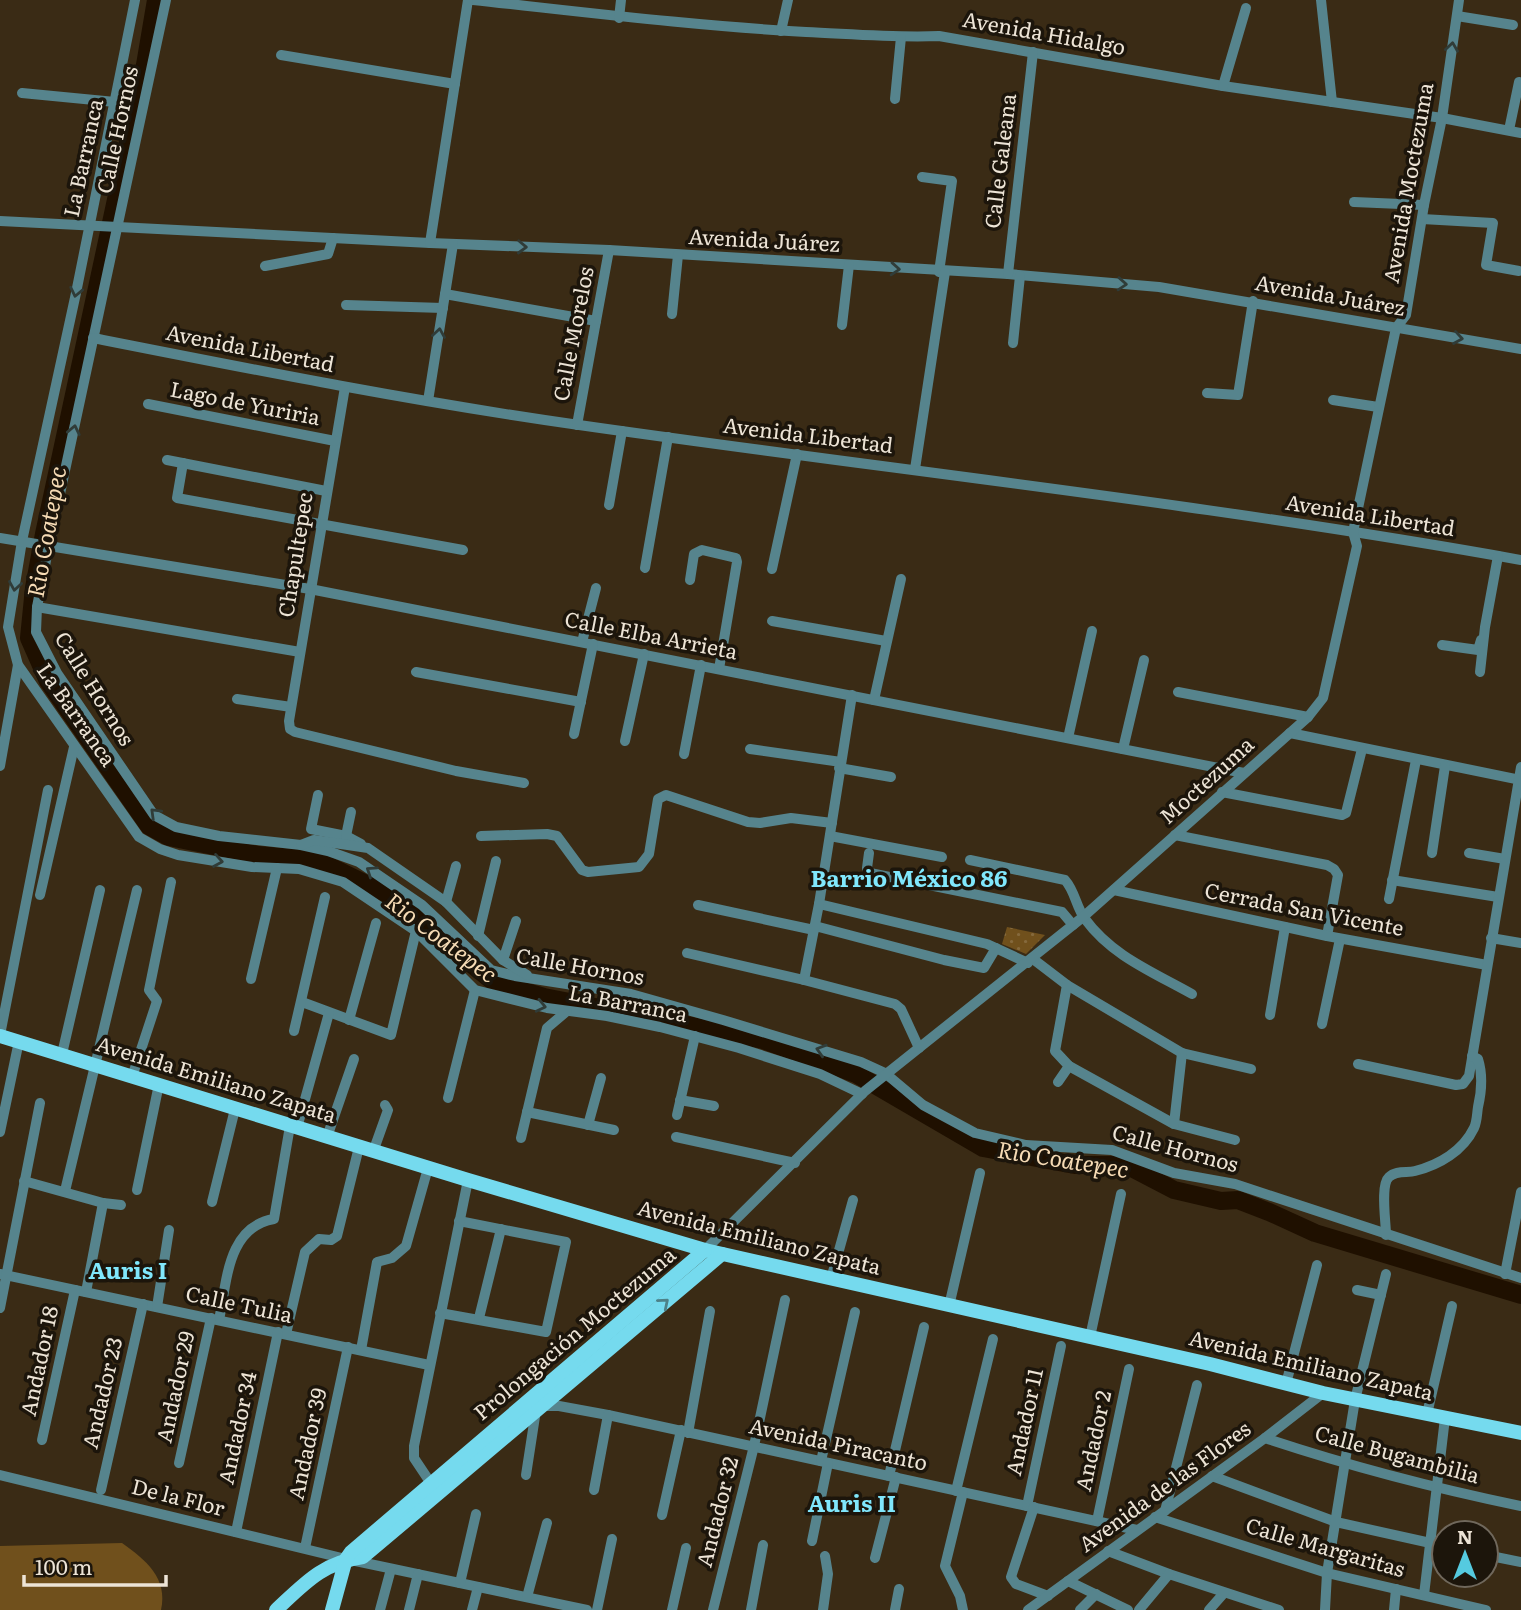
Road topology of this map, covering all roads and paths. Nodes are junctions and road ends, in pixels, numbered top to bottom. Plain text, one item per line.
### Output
1 (135, 0) edge
2 (166, 0) edge
3 (470, 0) edge
4 (621, 0) edge
5 (788, 0) edge
6 (1321, 0) edge
7 (1459, 0) edge
8 (1246, 8) dead end
9 (1457, 16) junction
10 (619, 18) junction
11 (1513, 24) dead end
12 (781, 31) junction
13 (901, 37) junction
14 (1033, 52) junction
15 (281, 55) dead end
16 (1518, 82) dead end
17 (455, 84) junction
18 (1223, 86) junction
19 (23, 93) dead end
20 (895, 99) dead end
21 (1332, 102) junction
22 (115, 103) junction
23 (1442, 118) junction
24 (1515, 132) edge
25 (922, 177) dead end
26 (1354, 202) dead end
27 (1424, 205) junction
28 (1422, 219) junction
29 (0, 221) edge
30 (94, 225) junction
31 (115, 226) junction
32 (333, 238) junction
33 (430, 243) junction
34 (453, 244) junction
35 (609, 250) junction
36 (678, 255) junction
37 (849, 265) junction
38 (265, 267) dead end
39 (1519, 271) dead end
40 (942, 272) junction
41 (1008, 274) junction
42 (1020, 276) junction
43 (445, 294) junction
44 (1253, 301) junction
45 (346, 305) dead end
46 (443, 308) junction
47 (673, 314) dead end
48 (596, 321) junction
49 (842, 325) dead end
50 (1396, 328) junction
51 (93, 338) junction
52 (1013, 343) dead end
53 (1521, 349) edge
54 (345, 387) junction
55 (1207, 393) dead end
56 (1333, 400) dead end
57 (428, 401) junction
58 (148, 404) dead end
59 (1378, 407) junction
60 (577, 425) junction
61 (622, 431) junction
62 (668, 437) junction
63 (335, 441) junction
64 (797, 454) junction
65 (167, 460) dead end
66 (183, 463) junction
67 (915, 469) junction
68 (326, 491) junction
69 (609, 505) dead end
70 (321, 523) junction
71 (1353, 531) junction
72 (0, 538) edge
73 (23, 541) junction
74 (48, 545) junction
75 (463, 550) dead end
76 (1498, 556) junction
77 (1521, 560) edge
78 (645, 568) dead end
79 (772, 569) dead end
80 (901, 579) dead end
81 (690, 580) dead end
82 (596, 587) dead end
83 (310, 589) junction
84 (37, 607) junction
85 (772, 621) dead end
86 (1485, 627) junction
87 (1092, 631) dead end
88 (886, 641) junction
89 (587, 643) junction
90 (1442, 645) dead end
91 (300, 652) junction
92 (643, 654) junction
93 (1144, 660) dead end
94 (18, 665) junction
95 (701, 665) junction
96 (719, 669) junction
97 (1480, 672) dead end
98 (416, 673) dead end
99 (1178, 692) dead end
100 (852, 695) junction
101 (1323, 698) joint
102 (237, 699) dead end
103 (874, 700) junction
104 (581, 702) junction
105 (291, 707) junction
106 (5, 713) edge
107 (1308, 717) junction
108 (1290, 733) junction
109 (574, 734) dead end
110 (1068, 738) junction
111 (625, 741) dead end
112 (74, 747) junction
113 (750, 749) dead end
114 (1123, 749) junction
115 (1362, 749) junction
116 (684, 754) dead end
117 (1416, 760) junction
118 (840, 765) junction
119 (0, 766) edge
120 (1445, 766) junction
121 (1521, 767) edge
122 (1244, 773) junction
123 (891, 777) dead end
124 (1520, 780) edge
125 (524, 783) dead end
126 (48, 790) dead end
127 (1222, 792) junction
128 (318, 794) dead end
129 (351, 812) dead end
130 (832, 823) junction
131 (1175, 835) junction
132 (346, 836) junction
133 (481, 836) dead end
134 (830, 836) junction
135 (301, 845) junction
136 (368, 848) junction
137 (869, 853) dead end
138 (1432, 853) dead end
139 (1469, 853) dead end
140 (942, 857) dead end
141 (1505, 859) junction
142 (970, 860) dead end
143 (496, 861) dead end
144 (456, 866) dead end
145 (277, 868) junction
146 (1392, 880) junction
147 (171, 881) dead end
148 (100, 890) dead end
149 (137, 890) dead end
150 (1114, 890) junction
151 (40, 895) dead end
152 (325, 897) dead end
153 (1498, 897) junction
154 (1389, 899) dead end
155 (446, 902) junction
156 (819, 904) junction
157 (698, 905) dead end
158 (1083, 917) junction
159 (516, 920) dead end
160 (376, 923) dead end
161 (1073, 925) junction
162 (1285, 927) junction
163 (814, 928) junction
164 (416, 931) junction
165 (478, 936) junction
166 (1327, 936) junction
167 (1491, 937) junction
168 (1340, 939) junction
169 (1521, 943) edge
170 (996, 948) junction
171 (687, 953) dead end
172 (503, 960) junction
173 (1030, 961) junction
174 (1487, 965) junction
175 (533, 978) junction
176 (251, 979) dead end
177 (804, 980) junction
178 (1067, 985) junction
179 (475, 989) junction
180 (1192, 994) dead end
181 (302, 1003) junction
182 (567, 1011) junction
183 (329, 1013) junction
184 (1270, 1015) dead end
185 (348, 1020) junction
186 (1322, 1024) dead end
187 (294, 1031) dead end
188 (0, 1035) edge
189 (695, 1036) junction
190 (19, 1041) junction
191 (919, 1048) junction
192 (1182, 1053) junction
193 (62, 1054) junction
194 (1472, 1056) junction
195 (354, 1059) dead end
196 (94, 1064) junction
197 (1358, 1064) dead end
198 (1069, 1066) junction
199 (1251, 1069) dead end
200 (884, 1075) junction
201 (132, 1076) junction
202 (601, 1078) dead end
203 (1058, 1082) dead end
204 (159, 1084) junction
205 (864, 1092) junction
206 (448, 1098) dead end
207 (680, 1100) junction
208 (40, 1103) dead end
209 (385, 1105) dead end
210 (714, 1106) dead end
211 (235, 1109) junction
212 (527, 1112) junction
213 (677, 1115) dead end
214 (1174, 1124) junction
215 (587, 1125) junction
216 (293, 1127) junction
217 (614, 1130) dead end
218 (0, 1132) edge
219 (327, 1137) junction
220 (676, 1137) dead end
221 (521, 1138) dead end
222 (1235, 1140) dead end
223 (366, 1149) junction
224 (795, 1163) junction
225 (428, 1168) junction
226 (980, 1173) dead end
227 (468, 1180) junction
228 (24, 1181) junction
229 (136, 1190) dead end
230 (65, 1191) junction
231 (1521, 1192) edge
232 (1121, 1195) dead end
233 (853, 1200) dead end
234 (212, 1202) dead end
235 (103, 1203) junction
236 (121, 1205) dead end
237 (459, 1221) junction
238 (501, 1229) junction
239 (169, 1230) dead end
240 (1386, 1235) junction
241 (705, 1250) junction
242 (722, 1254) junction
243 (1317, 1265) dead end
244 (1505, 1273) junction
245 (1386, 1274) dead end
246 (4, 1275) edge
247 (1521, 1278) edge
248 (831, 1279) junction
249 (1357, 1290) dead end
250 (80, 1291) junction
251 (1381, 1295) junction
252 (785, 1300) dead end
253 (143, 1304) junction
254 (949, 1306) junction
255 (1452, 1306) dead end
256 (157, 1307) junction
257 (0, 1308) edge
258 (710, 1311) dead end
259 (855, 1312) dead end
260 (440, 1313) junction
261 (480, 1318) junction
262 (215, 1319) junction
263 (924, 1327) dead end
264 (282, 1333) junction
265 (1090, 1337) junction
266 (993, 1339) dead end
267 (1061, 1346) dead end
268 (348, 1347) junction
269 (361, 1350) junction
270 (429, 1365) junction
271 (1129, 1369) dead end
272 (1286, 1384) junction
273 (1196, 1385) dead end
274 (1323, 1393) junction
275 (1355, 1400) junction
276 (537, 1404) junction
277 (1427, 1413) junction
278 (608, 1415) junction
279 (1445, 1418) junction
280 (684, 1432) junction
281 (1521, 1433) edge
282 (1265, 1438) junction
283 (42, 1440) dead end
284 (754, 1446) junction
285 (824, 1462) junction
286 (179, 1463) dead end
287 (1345, 1465) junction
288 (0, 1475) edge
289 (526, 1475) dead end
290 (1212, 1476) junction
291 (892, 1477) junction
292 (434, 1488) junction
293 (1438, 1489) junction
294 (101, 1490) dead end
295 (594, 1490) dead end
296 (960, 1491) junction
297 (1521, 1506) edge
298 (1030, 1507) junction
299 (1165, 1511) junction
300 (477, 1514) dead end
301 (662, 1515) dead end
302 (1155, 1517) junction
303 (1434, 1519) edge
304 (1097, 1521) junction
305 (1336, 1522) junction
306 (547, 1523) dead end
307 (1137, 1530) junction
308 (236, 1532) junction
309 (612, 1539) dead end
310 (812, 1541) dead end
311 (1430, 1543) edge
312 (763, 1545) dead end
313 (305, 1548) junction
314 (686, 1548) dead end
315 (1430, 1550) edge
316 (1108, 1551) junction
317 (825, 1556) dead end
318 (875, 1558) dead end
319 (1500, 1558) edge
320 (346, 1559) junction
321 (1521, 1563) edge
322 (391, 1569) junction
323 (1327, 1573) junction
324 (418, 1574) junction
325 (1169, 1574) junction
326 (1068, 1581) junction
327 (460, 1583) junction
328 (478, 1587) junction
329 (899, 1589) dead end
330 (1396, 1589) junction
331 (1224, 1593) junction
332 (1096, 1594) junction
333 (1424, 1595) junction
334 (1048, 1596) junction
335 (527, 1597) junction
336 (544, 1606) edge
337 (276, 1610) edge
338 (332, 1610) edge
339 (380, 1610) edge
340 (409, 1610) edge
341 (472, 1610) edge
342 (587, 1610) edge
343 (597, 1610) edge
344 (672, 1610) edge
345 (713, 1610) edge
346 (751, 1610) edge
347 (823, 1610) edge
348 (895, 1610) edge
349 (963, 1610) edge
350 (1028, 1610) edge
351 (1080, 1610) edge
352 (1128, 1610) edge
353 (1139, 1610) edge
354 (1209, 1610) edge
355 (1279, 1610) edge
356 (1325, 1610) edge
357 (1394, 1610) edge
358 (1486, 1610) edge

1 - 22 street, La Barranca
2 - 31 street, Calle Hornos
3 - 10 street, Avenida Hidalgo
3 - 17 street
4 - 10 street
5 - 12 street
6 - 21 street
7 - 9 street, Avenida Moctezuma
8 - 18 street
9 - 11 street
23 -> 9 street, Avenida Moctezuma
10 - 12 street, Avenida Hidalgo
12 - 13 street, Avenida Hidalgo
13 - 14 street, Avenida Hidalgo
13 - 20 street
14 - 18 street, Avenida Hidalgo
14 - 41 street, Calle Galeana
15 - 17 street
16 - 24 street
17 - 33 street
18 - 21 street, Avenida Hidalgo
19 - 22 street
21 - 23 street, Avenida Hidalgo
22 - 30 street, La Barranca
23 - 24 street, Avenida Hidalgo
23 - 27 street, Avenida Moctezuma
25 - 40 street
26 - 27 street
27 - 28 street, Avenida Moctezuma
28 - 39 street
28 - 50 street, Avenida Moctezuma
29 - 30 street, Avenida Juárez
30 - 31 street, Avenida Juárez
30 -> 73 street, La Barranca
31 - 32 street, Avenida Juárez
31 - 51 street, Calle Hornos
32 - 33 street, Avenida Juárez
32 - 38 street
33 - 34 street, Avenida Juárez
34 -> 35 street, Avenida Juárez
34 - 43 street
35 - 36 street, Avenida Juárez
35 - 48 street, Calle Morelos
36 - 37 street, Avenida Juárez
36 - 47 street
37 -> 40 street, Avenida Juárez
37 - 49 street
40 - 41 street, Avenida Juárez
40 - 67 street
41 - 42 street, Avenida Juárez
42 -> 44 street, Avenida Juárez
42 - 52 street
43 - 46 street
43 - 48 street
44 - 50 street, Avenida Juárez
44 - 55 street
45 - 46 street
57 -> 46 street
48 - 60 street, Calle Morelos
50 -> 53 street, Avenida Juárez
50 - 59 street, Avenida Moctezuma
51 - 54 street, Avenida Libertad
74 -> 51 street, Calle Hornos
54 - 57 street, Avenida Libertad
54 - 63 street, Chapultepec
56 - 59 street
57 - 60 street, Avenida Libertad
58 - 63 street, Lago de Yuriria
59 - 71 street, Avenida Moctezuma
60 - 61 street, Avenida Libertad
61 - 62 street, Avenida Libertad
61 - 69 street
62 - 64 street, Avenida Libertad
62 - 78 street
63 - 68 street, Chapultepec
64 - 67 street, Avenida Libertad
64 - 79 street
65 - 66 street
66 - 68 street
66 - 70 street
67 - 71 street, Avenida Libertad
68 - 70 street, Chapultepec
70 - 75 street
70 - 83 street, Chapultepec
71 - 76 street, Avenida Libertad
71 - 101 street, Avenida Moctezuma
72 - 73 street, Calle Elba Arrieta
73 - 74 street, Calle Elba Arrieta
73 -> 94 street, La Barranca
74 - 83 street, Calle Elba Arrieta
74 - 84 street, Calle Hornos
76 - 77 street, Avenida Libertad
76 - 86 street
80 - 88 street
81 - 96 street
82 - 89 street
83 - 89 street, Calle Elba Arrieta
83 - 91 street, Chapultepec
84 - 91 street
135 -> 84 street, Calle Hornos
85 - 88 street
86 - 90 street
86 - 97 street
87 - 110 street
88 - 103 street
89 - 92 street, Calle Elba Arrieta
89 - 104 street
91 - 105 street, Chapultepec
92 - 95 street, Calle Elba Arrieta
92 - 111 street
93 - 114 street
94 - 106 street
94 - 112 street, La Barranca
95 - 96 street, Calle Elba Arrieta
95 - 116 street
96 - 100 street, Calle Elba Arrieta
98 - 104 street
99 - 107 street
100 - 103 street, Calle Elba Arrieta
100 - 118 street
101 - 107 street, Moctezuma
102 - 105 street
103 - 110 street, Calle Elba Arrieta
104 - 109 street
105 - 125 street, Chapultepec
106 - 119 street
107 - 108 street, Moctezuma
108 - 115 street
108 - 122 street, Moctezuma
110 - 114 street, Calle Elba Arrieta
112 -> 145 street, La Barranca
112 - 151 street
113 - 118 street
114 - 122 street, Calle Elba Arrieta
115 - 117 street
115 - 127 street
117 - 120 street
117 - 146 street
118 - 123 street
118 - 130 street
120 - 124 street
120 - 138 street
121 - 124 street
122 - 127 street, Moctezuma
124 - 141 street
126 - 188 street
127 - 131 street, Moctezuma
128 - 132 street
129 - 132 street
130 - 133 street
130 - 134 street
131 - 150 street, Moctezuma
131 - 166 street
132 - 136 street
134 - 140 street
134 - 156 street
135 - 136 street
175 -> 135 street, Calle Hornos
136 - 155 street
137 - 161 street
139 - 141 street
141 - 153 street
142 - 158 street
143 - 165 street
144 - 155 street
145 - 164 street, La Barranca
145 - 176 street
146 - 153 street
146 - 154 street
147 - 201 street
148 - 193 street
149 - 196 street
150 - 158 street, Prolongación Moctezuma
150 - 162 street, Cerrada San Vicente
152 - 181 street
153 - 167 street
155 - 165 street
156 - 163 street
156 - 170 street
157 - 163 street
158 - 161 street, Prolongación Moctezuma
158 - 180 street
159 - 172 street
160 - 185 street
161 - 173 street, Prolongación Moctezuma
162 - 166 street, Cerrada San Vicente
162 - 184 street
163 - 170 street
163 - 177 street
164 - 179 street, La Barranca
164 - 185 street
165 - 172 street
166 - 168 street, Cerrada San Vicente
167 - 169 street
167 - 174 street
168 - 174 street, Cerrada San Vicente
168 - 186 street
170 - 173 street
171 - 177 street
172 - 175 street
173 - 178 street
173 - 191 street, Prolongación Moctezuma
174 - 194 street
200 -> 175 street, Calle Hornos
177 - 191 street
178 - 192 street
178 - 198 street
179 -> 182 street, La Barranca
179 - 206 street
181 - 183 street
181 - 187 street
182 - 189 street, La Barranca
182 - 212 street
183 - 185 street
183 - 216 street
188 - 190 main road, Avenida Emiliano Zapata
189 - 205 street, La Barranca
189 - 207 street
190 - 193 main road, Avenida Emiliano Zapata
190 - 218 street
191 - 200 street, Prolongación Moctezuma
192 - 199 street
192 - 214 street
193 - 196 main road, Avenida Emiliano Zapata
194 - 197 street
194 - 240 street
195 - 219 street
196 - 201 main road, Avenida Emiliano Zapata
196 - 230 street
198 - 203 street
198 - 214 street
200 - 205 street, Prolongación Moctezuma
200 - 240 street, Calle Hornos
201 - 204 main road, Avenida Emiliano Zapata
202 - 215 street
204 - 211 main road, Avenida Emiliano Zapata
204 - 229 street
205 - 224 street, Prolongación Moctezuma
207 - 210 street
207 - 213 street
208 - 228 street
209 - 223 street
211 - 216 main road, Avenida Emiliano Zapata
211 - 234 street
212 - 215 street
212 - 221 street
214 - 222 street
215 - 217 street
216 - 219 main road, Avenida Emiliano Zapata
216 - 262 street, Andador 29
219 - 223 main road, Avenida Emiliano Zapata
220 - 224 street
223 - 225 main road, Avenida Emiliano Zapata
223 - 264 street, Andador 34
224 - 241 street, Prolongación Moctezuma
225 - 227 main road, Avenida Emiliano Zapata
225 - 269 street
226 - 254 street
227 - 237 street
227 - 241 main road, Avenida Emiliano Zapata
228 - 230 street
228 - 246 street
230 - 235 street
231 - 244 street
232 - 265 street
233 - 248 street
235 - 236 street
235 - 250 street, Andador 18
237 - 238 street
237 - 260 street
238 - 261 street
238 - 261 street
239 - 256 street
240 - 244 street, Calle Hornos
241 - 242 main road, Avenida Emiliano Zapata
241 - 276 main road, Prolongación Moctezuma
242 - 248 main road, Avenida Emiliano Zapata
276 -> 242 main road, Prolongación Moctezuma
243 - 272 street
244 - 247 street, Calle Hornos
245 - 251 street
246 - 250 street, Calle Tulia
246 - 257 street
248 - 254 main road, Avenida Emiliano Zapata
249 - 251 street
250 - 253 street, Calle Tulia
250 - 283 street, Andador 18
251 - 275 street
252 - 284 street, Andador 32
253 - 256 street, Calle Tulia
253 - 294 street, Andador 23
254 - 265 main road, Avenida Emiliano Zapata
255 - 277 street
256 - 262 street, Calle Tulia
258 - 280 street
259 - 285 street
260 - 261 street
260 - 270 street
262 - 264 street, Calle Tulia
262 - 286 street, Andador 29
263 - 291 street
264 - 268 street, Calle Tulia
264 - 308 street, Andador 34
265 - 272 main road, Avenida Emiliano Zapata
266 - 296 street
267 - 298 street, Andador 11
268 - 269 street, Calle Tulia
268 - 313 street, Andador 39
269 - 270 street, Calle Tulia
270 - 292 street
271 - 304 street, Andador 2
272 - 274 main road, Avenida Emiliano Zapata
273 - 299 street
274 - 275 main road, Avenida Emiliano Zapata
274 - 282 street, Avenida de las Flores
275 - 277 main road, Avenida Emiliano Zapata
275 - 287 street
276 - 278 street, Avenida Piracanto
276 - 289 street
276 - 292 main road, Prolongación Moctezuma
277 - 279 main road, Avenida Emiliano Zapata
278 - 280 street, Avenida Piracanto
278 - 295 street
279 - 281 main road, Avenida Emiliano Zapata
279 - 293 street
280 - 284 street, Avenida Piracanto
280 - 301 street
282 - 287 street, Calle Bugambilia
282 - 290 street, Avenida de las Flores
284 - 285 street, Avenida Piracanto
284 - 345 street, Andador 32
285 - 291 street, Avenida Piracanto
285 - 310 street
287 - 293 street, Calle Bugambilia
287 - 305 street
288 - 308 street, De la Flor
290 - 299 street, Avenida de las Flores
290 - 305 street
291 - 296 street, Avenida Piracanto
291 - 318 street
292 - 320 main road, Prolongación Moctezuma
293 - 297 street, Calle Bugambilia
293 - 303 street
296 - 298 street, Avenida Piracanto
296 - 349 street
298 - 304 street, Avenida Piracanto
298 - 334 street
299 - 302 street, Avenida de las Flores
300 - 327 street
302 - 307 street, Avenida de las Flores
302 - 323 street, Calle Margaritas
304 - 307 street, Avenida Piracanto
305 - 311 street
305 - 323 street
306 - 335 street
307 - 316 street, Avenida de las Flores
308 - 313 street, De la Flor
309 - 343 street
312 - 346 street
313 - 320 street, De la Flor
314 - 344 street
315 - 333 street
316 - 325 street
316 - 326 street, Avenida de las Flores
317 - 347 street
319 - 321 street
320 - 322 street, De la Flor
320 - 337 main road
320 - 338 main road
322 - 324 street, De la Flor
322 - 339 street
323 - 330 street, Calle Margaritas
323 - 356 street
324 - 327 street, De la Flor
324 - 340 street
325 - 331 street
325 - 353 street
326 - 332 street
326 - 334 street, Avenida de las Flores
327 - 328 street, De la Flor
328 - 335 street, De la Flor
328 - 341 street
329 - 348 street
330 - 333 street, Calle Margaritas
330 - 357 street
331 - 354 street
331 - 355 street
332 - 351 street
332 - 352 street
333 - 358 street, Calle Margaritas
334 - 350 street, Avenida de las Flores
335 - 336 street, De la Flor
336 - 342 street, De la Flor

